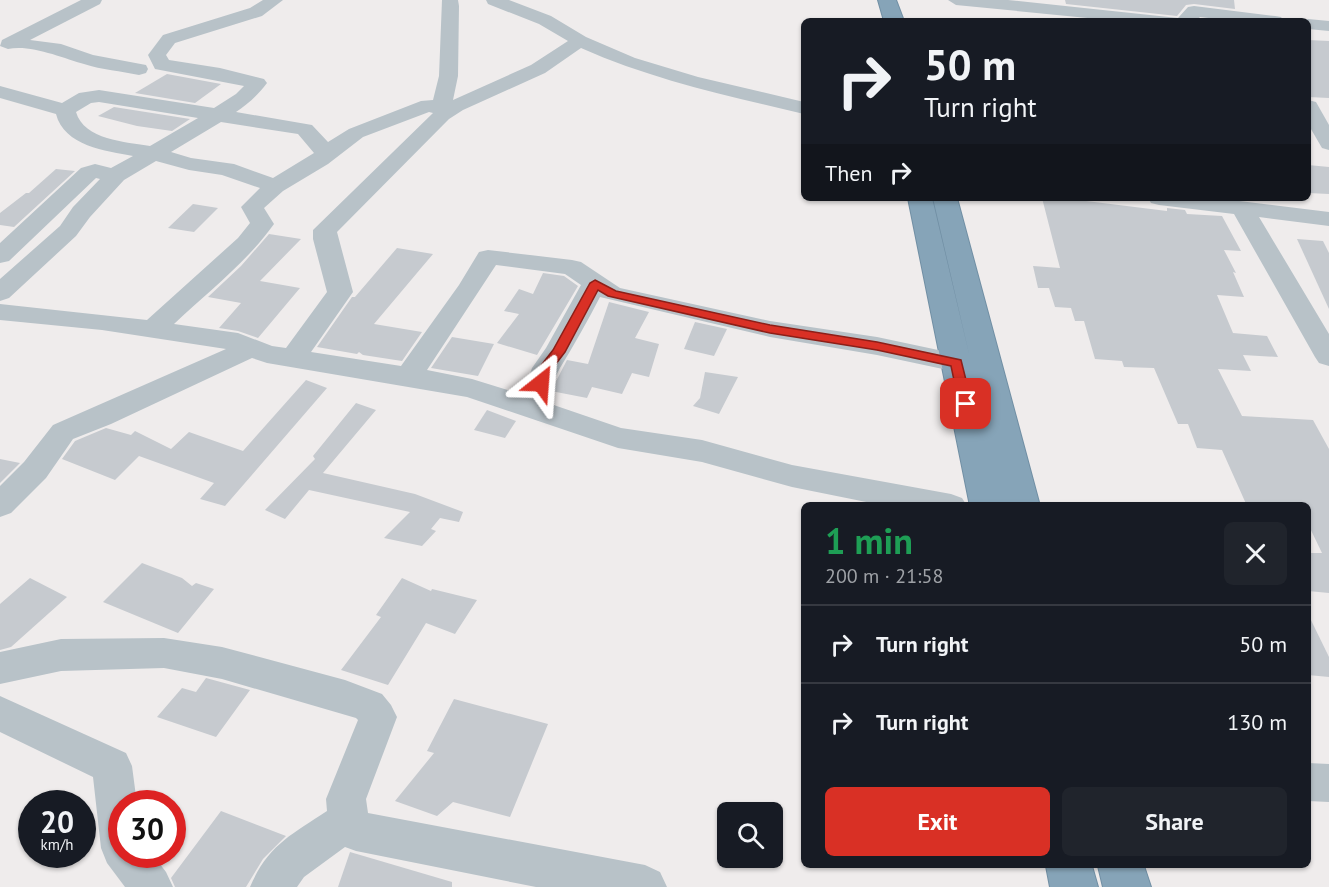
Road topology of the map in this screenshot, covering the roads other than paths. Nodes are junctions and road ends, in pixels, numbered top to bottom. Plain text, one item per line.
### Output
1 (94, 0) edge
2 (275, 0) edge
3 (450, 0) edge
4 (494, 0) edge
5 (870, 0) edge
6 (887, 0) edge
7 (956, 0) edge
8 (1116, 8) edge
9 (1194, 11) edge
10 (874, 18) edge
11 (893, 18) edge
12 (1158, 18) edge
13 (1251, 18) edge
14 (1311, 24) edge
15 (1329, 26) edge
16 (580, 41) junction
17 (8, 44) edge
18 (162, 65) junction
19 (139, 69) junction
20 (0, 92) edge
21 (86, 97) junction
22 (1315, 106) edge
23 (801, 107) edge
24 (65, 110) junction
25 (444, 110) junction
26 (216, 116) junction
27 (1329, 144) edge
28 (153, 153) junction
29 (326, 153) junction
30 (116, 176) junction
31 (275, 186) junction
32 (921, 201) edge
33 (946, 201) edge
34 (1184, 201) edge
35 (1291, 206) edge
36 (1242, 208) junction
37 (1329, 219) edge
38 (0, 256) edge
39 (595, 283) junction
40 (0, 293) edge
41 (0, 312) edge
42 (152, 330) junction
43 (251, 348) junction
44 (1329, 357) edge
45 (293, 358) junction
46 (957, 363) junction
47 (409, 376) junction
48 (523, 406) junction
49 (930, 502) edge
50 (987, 502) edge
51 (1022, 502) edge
52 (0, 505) edge
53 (0, 668) edge
54 (0, 713) edge
55 (1311, 782) edge
56 (1329, 783) edge
57 (115, 790) edge
58 (348, 820) junction
59 (136, 868) edge
60 (1069, 868) edge
61 (1122, 868) edge
62 (151, 887) edge
63 (272, 887) edge
64 (645, 887) edge
65 (1074, 887) edge
66 (1127, 887) edge

1 - 17 street
2 - 18 street
3 - 25 street
4 - 16 street
5 - 10 highway
6 - 11 highway
7 - 8 street
8 - 12 street
9 - 13 street
14 - 15 street
16 - 23 street
16 - 25 street
17 - 19 street
18 - 19 street
18 - 26 street
19 - 21 street
20 - 24 street
21 - 24 street
21 - 26 street
22 - 27 street
24 - 28 street
25 - 29 street
25 - 45 street
26 - 28 street
26 - 29 street
28 - 30 street
28 - 31 street
29 - 31 street
30 - 38 street
30 - 40 street
31 - 42 street
32 - 46 highway
33 - 51 highway
34 - 36 street
35 - 36 street
35 - 37 street
36 - 44 street
39 - 46 street
39 - 47 street
39 - 48 street
41 - 42 street
42 - 43 street
43 - 45 street
43 - 52 street
45 - 47 street
46 - 50 highway
47 - 48 street
48 - 49 street
53 - 58 street
54 - 57 street
55 - 56 street
58 - 63 street
58 - 64 street
59 - 62 street
60 - 65 highway
61 - 66 highway

